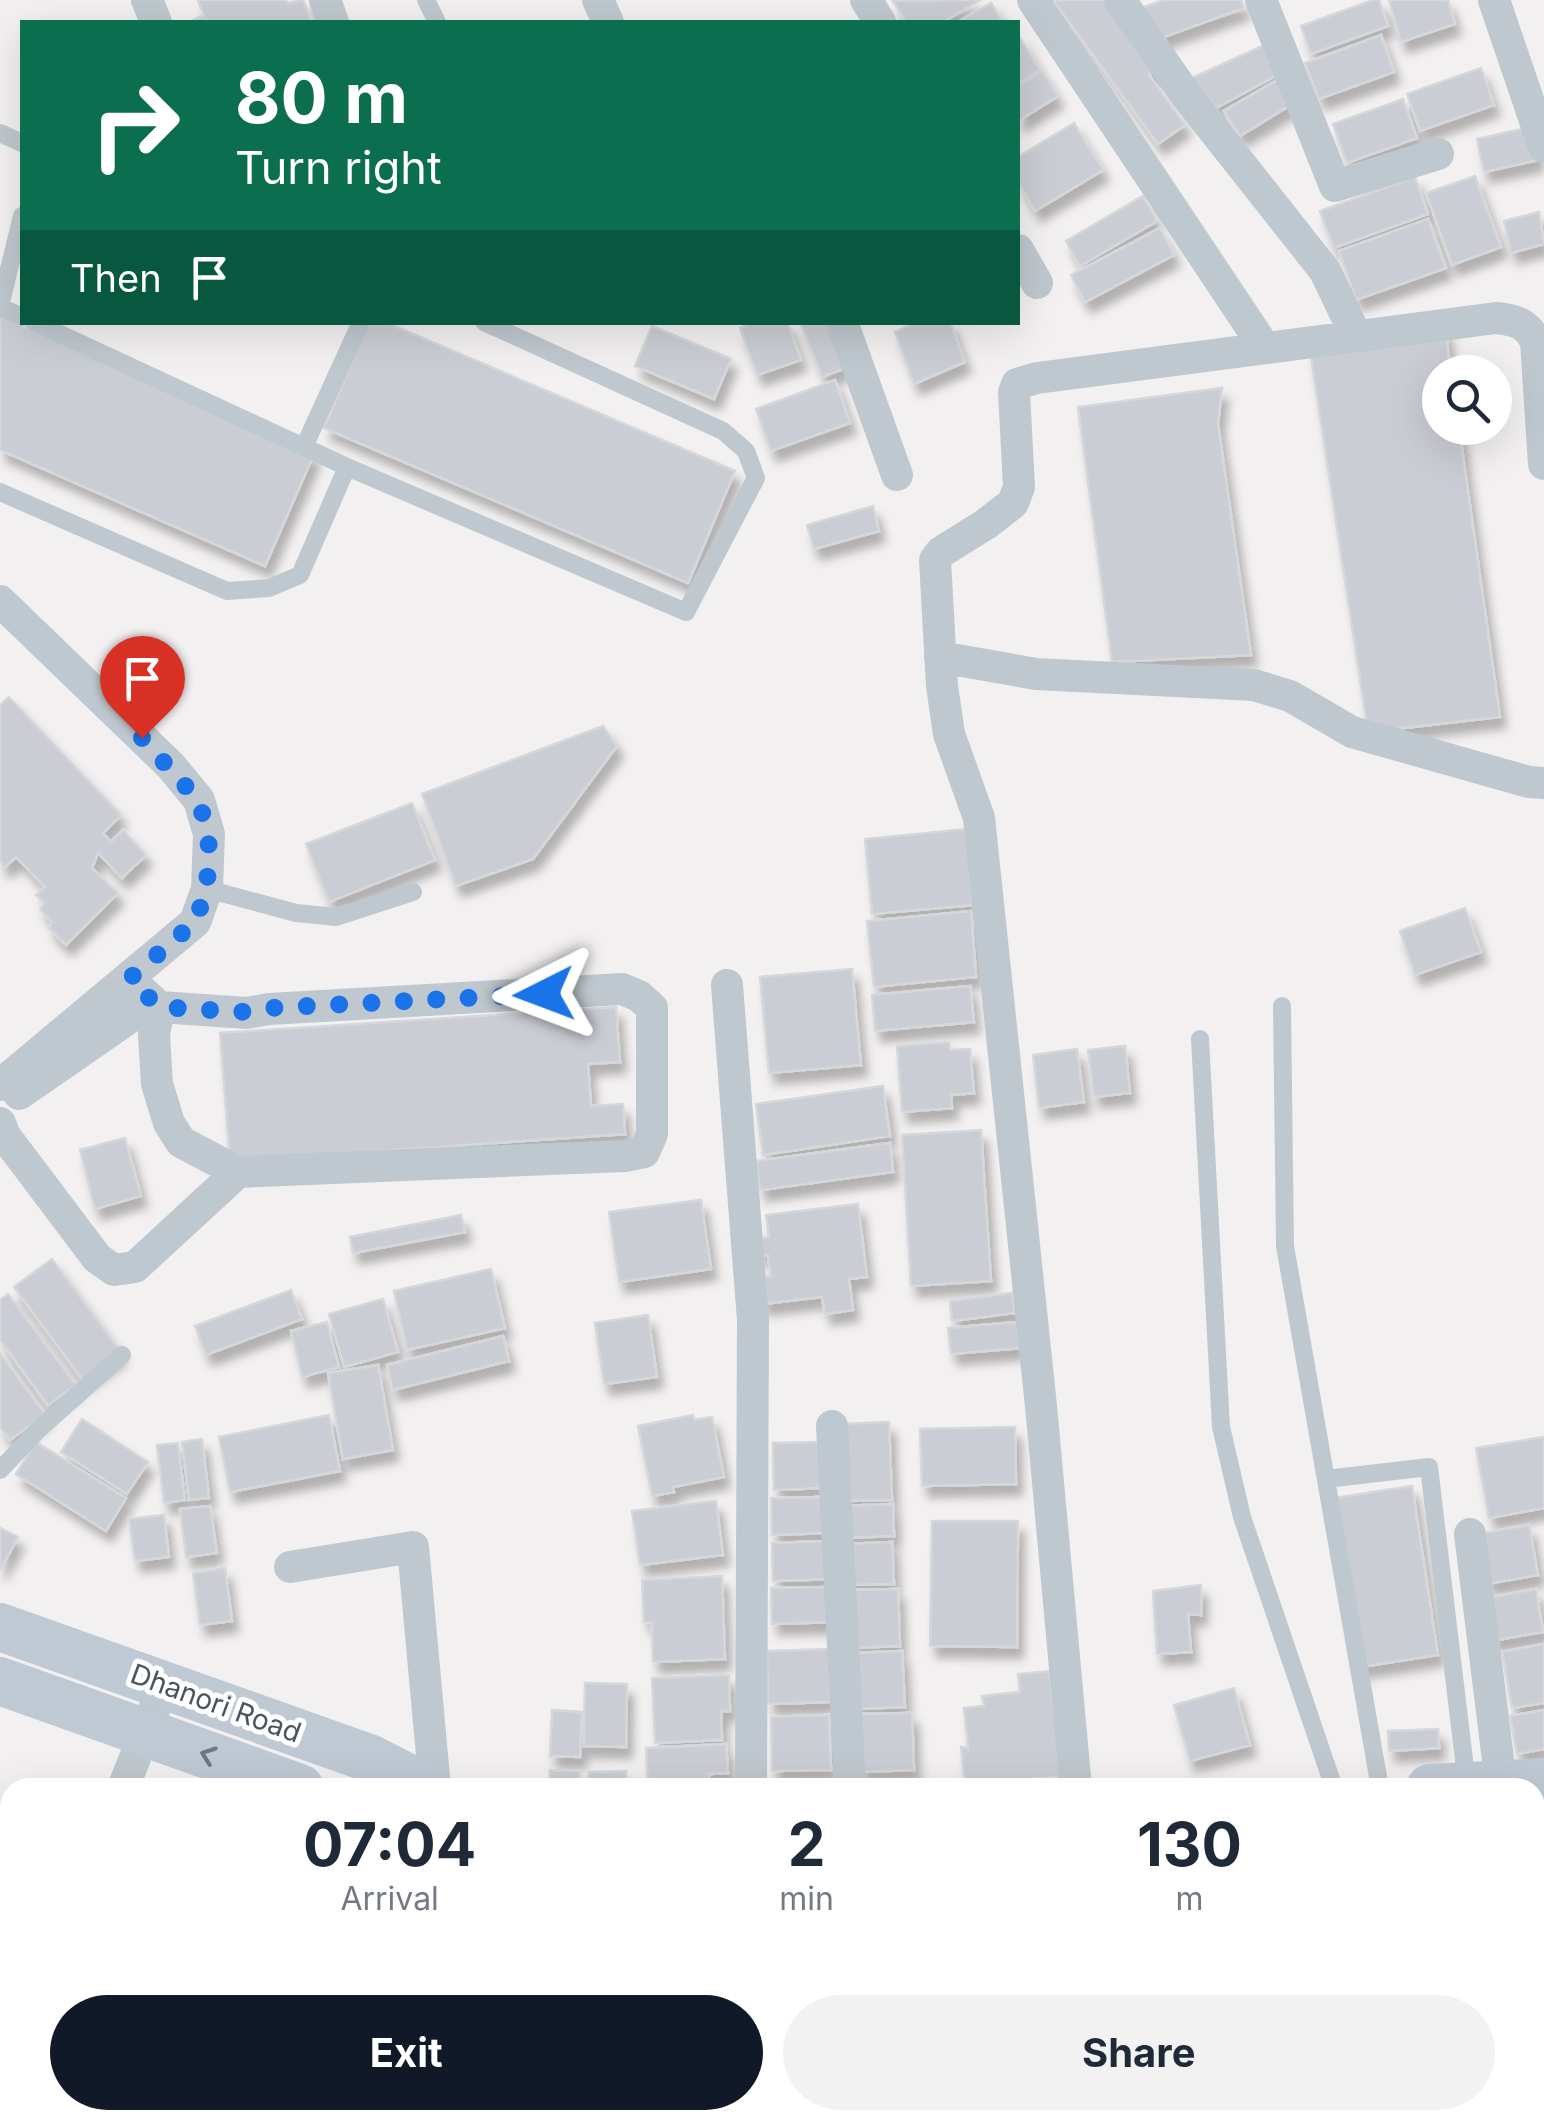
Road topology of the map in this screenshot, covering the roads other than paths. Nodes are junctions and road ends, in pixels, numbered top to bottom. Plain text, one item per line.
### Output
1 (1033, 0) edge
2 (1120, 0) edge
3 (1262, 0) edge
4 (1494, 0) edge
5 (1544, 148) edge
6 (1438, 154) dead end
7 (20, 224) edge
8 (1020, 253) edge
9 (1038, 282) dead end
10 (0, 306) edge
11 (40, 325) edge
12 (360, 325) edge
13 (490, 325) edge
14 (843, 325) edge
15 (1356, 336) junction
16 (1265, 348) junction
17 (304, 447) junction
18 (1544, 464) edge
19 (346, 467) junction
20 (897, 475) dead end
21 (0, 492) edge
22 (0, 601) edge
23 (940, 656) junction
24 (1544, 782) edge
25 (207, 889) junction
26 (413, 892) dead end
27 (727, 985) dead end
28 (146, 996) junction
29 (1282, 1006) dead end
30 (1200, 1039) dead end
31 (0, 1084) edge
32 (0, 1119) edge
33 (238, 1172) junction
34 (122, 1356) dead end
35 (832, 1426) dead end
36 (0, 1470) edge
37 (1326, 1479) junction
38 (1470, 1534) dead end
39 (290, 1568) dead end
40 (0, 1627) edge
41 (0, 1680) edge
42 (164, 1685) junction
43 (144, 1732) junction
44 (127, 1778) edge
45 (272, 1778) edge
46 (411, 1778) edge
47 (431, 1778) edge
48 (750, 1778) edge
49 (850, 1778) edge
50 (1075, 1778) edge
51 (1331, 1778) edge
52 (1378, 1778) edge
53 (1473, 1778) edge
54 (1474, 1778) edge

1 - 16 street
2 - 15 street
3 - 6 street
4 - 5 street
7 - 10 lane
8 - 9 street
11 - 17 lane
12 - 17 lane
13 - 19 lane
14 - 20 street
15 - 16 street
15 - 18 street
16 - 23 street
17 - 19 lane
19 - 21 lane
22 - 25 street
23 - 24 street
23 - 50 street
25 - 26 lane
25 - 28 street
27 - 48 street
28 - 31 street
28 - 32 street
28 - 33 street
28 - 33 street
29 - 37 lane
30 - 51 lane
32 - 33 street
34 - 36 lane
35 - 49 street
37 - 52 lane
37 - 53 lane
38 - 54 street
39 - 47 street
40 - 42 main road, Dhanori Road
41 - 43 main road, Dhanori Road
42 - 43 street
42 - 46 main road, Dhanori Road
43 - 44 street
45 -> 43 main road, Dhanori Road

